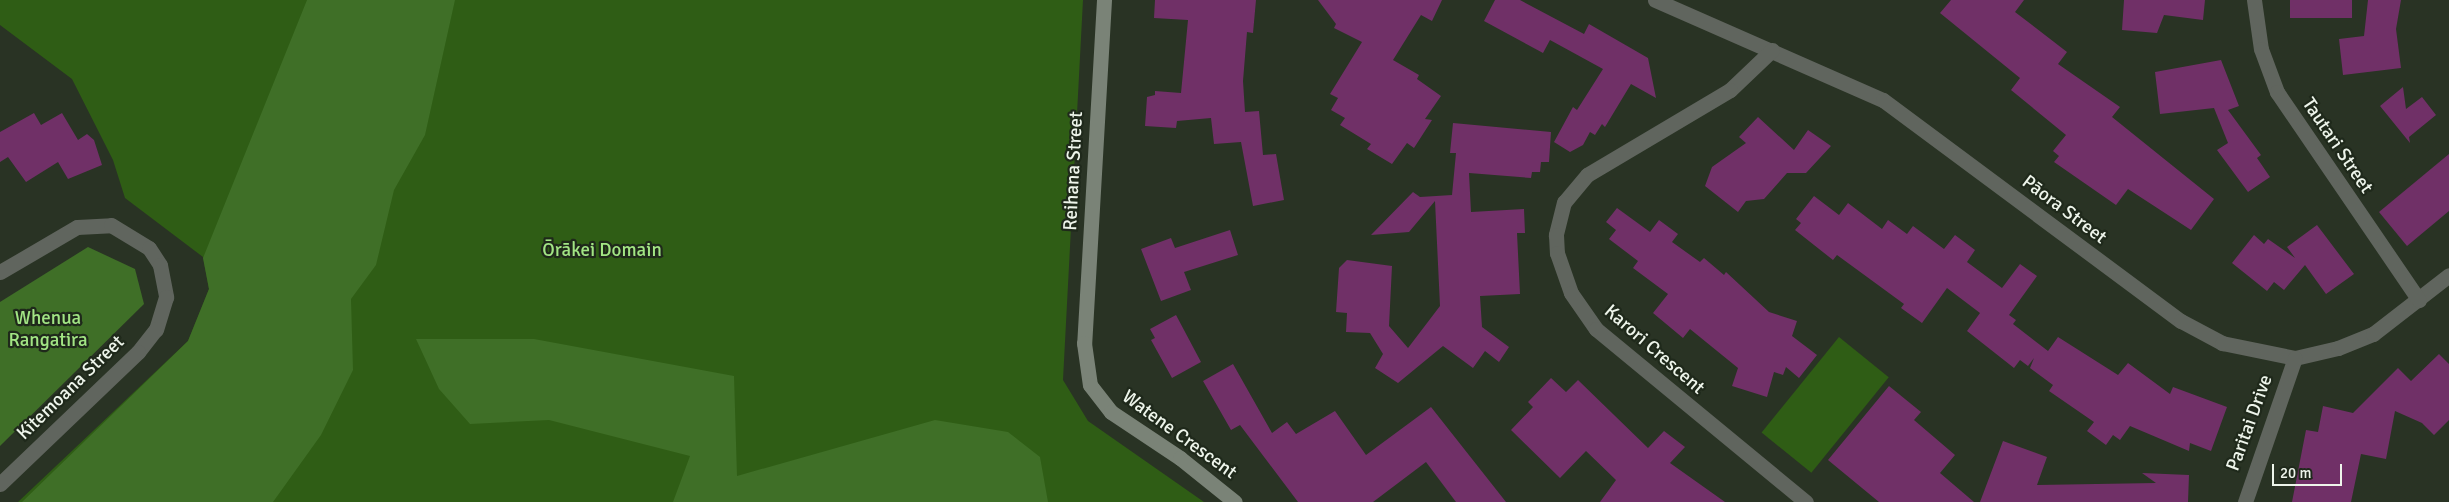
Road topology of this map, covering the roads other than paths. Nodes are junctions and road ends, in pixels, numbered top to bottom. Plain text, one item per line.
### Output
1 (1104, 0) edge
2 (1655, 0) edge
3 (2254, 0) edge
4 (1772, 50) junction
5 (0, 272) edge
6 (2449, 275) edge
7 (2419, 300) junction
8 (1084, 343) joint
9 (2295, 358) junction
10 (0, 484) edge
11 (1235, 502) edge
12 (1806, 502) edge
13 (2245, 502) edge

1 - 8 street, Reihana Street
2 - 4 street, Pāora Street
3 - 7 street, Tautari Street
4 - 9 street, Pāora Street
4 - 12 street, Karori Crescent
5 - 10 street, Kitemoana Street
6 - 7 street, Pāora Street
7 - 9 street, Pāora Street
8 - 11 street, Watene Crescent
9 - 13 street, Paritai Drive

